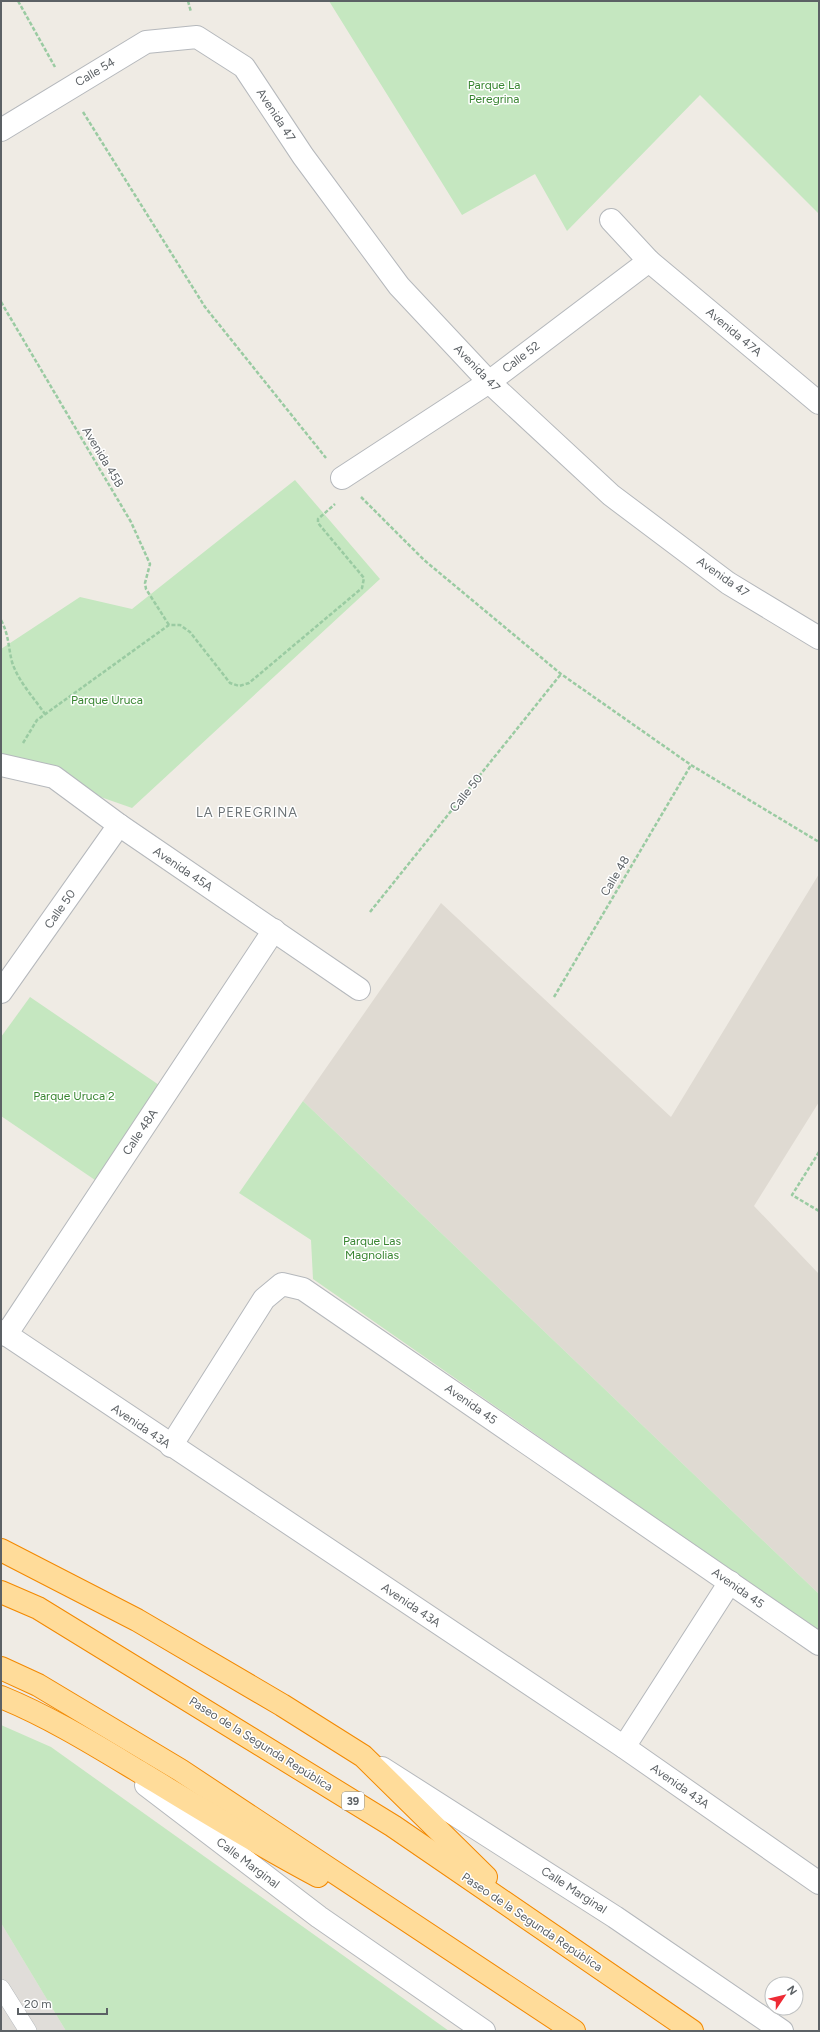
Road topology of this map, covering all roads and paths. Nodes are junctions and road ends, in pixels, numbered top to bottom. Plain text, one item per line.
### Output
1 (197, 37) joint
2 (1, 130) edge
3 (610, 220) dead end
4 (649, 261) junction
5 (1, 302) edge
6 (489, 382) junction
7 (819, 403) edge
8 (342, 478) dead end
9 (337, 502) dead end
10 (1, 620) edge
11 (169, 624) junction
12 (819, 638) edge
13 (561, 674) dead end
14 (45, 714) junction
15 (691, 765) dead end
16 (9, 767) edge
17 (119, 825) junction
18 (370, 912) dead end
19 (274, 930) junction
20 (359, 989) dead end
21 (1, 992) edge
22 (554, 997) dead end
23 (819, 1152) edge
24 (819, 1211) edge
25 (3, 1333) edge
26 (171, 1446) junction
27 (1, 1550) edge
28 (730, 1582) junction
29 (1, 1592) edge
30 (819, 1644) edge
31 (1, 1668) edge
32 (1, 1697) edge
33 (95, 1745) junction
34 (624, 1747) junction
35 (362, 1756) junction
36 (819, 1883) edge
37 (526, 1918) junction
38 (432, 1936) junction
39 (1, 1988) edge
40 (28, 2031) edge
41 (484, 2031) edge
42 (574, 2031) edge
43 (692, 2031) edge
44 (782, 2031) edge

1 - 2 street, Calle 54
1 - 6 street, Avenida 47
3 - 4 street
4 - 6 street, Calle 52
4 - 7 street, Avenida 47A
5 - 11 path, Avenida 45B
6 - 8 street, Calle 52
6 - 12 street, Avenida 47
9 - 11 path
10 - 14 path
11 - 14 path
13 - 18 path, Calle 50
14 - 16 path
15 - 22 path, Calle 48
16 - 17 street, Avenida 45A
17 - 19 street, Avenida 45A
17 - 21 street, Calle 50
19 - 20 street, Avenida 45A
19 - 25 street, Calle 48A
23 - 24 path
25 - 26 street, Avenida 43A
26 - 28 street, Avenida 45
26 - 34 street, Avenida 43A
27 - 35 highway
28 - 30 street, Avenida 45
28 - 34 street
29 - 37 highway, Paseo de la Segunda República / 39
31 - 38 highway
32 - 33 highway
33 - 38 highway
33 - 41 street, Calle Marginal
34 - 36 street, Avenida 43A
35 - 37 highway
35 - 44 street, Calle Marginal
37 - 43 highway, Paseo de la Segunda República / 39
38 - 42 highway
39 - 40 lane

